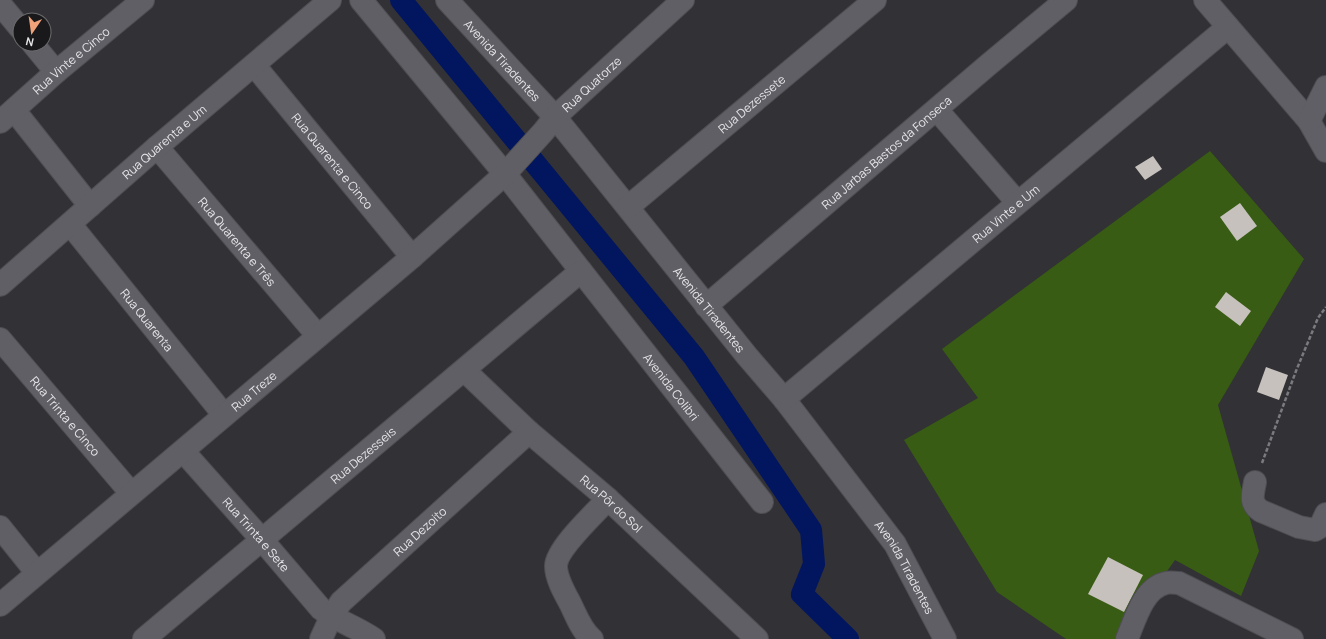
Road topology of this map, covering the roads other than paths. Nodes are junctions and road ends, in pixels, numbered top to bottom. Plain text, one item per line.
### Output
1 (143, 0) edge
2 (330, 0) edge
3 (361, 0) edge
4 (447, 0) edge
5 (683, 0) edge
6 (875, 0) edge
7 (1066, 0) edge
8 (1205, 0) edge
9 (0, 4) edge
10 (12, 18) edge
11 (1228, 27) junction
12 (40, 52) edge
13 (254, 65) junction
14 (56, 72) junction
15 (1326, 87) edge
16 (937, 110) junction
17 (7, 116) edge
18 (1309, 122) junction
19 (549, 124) junction
20 (157, 148) junction
21 (1326, 151) edge
22 (510, 169) junction
23 (1017, 202) junction
24 (90, 206) junction
25 (628, 207) junction
26 (70, 224) junction
27 (412, 256) junction
28 (581, 272) junction
29 (0, 285) edge
30 (706, 306) junction
31 (318, 336) junction
32 (0, 339) edge
33 (464, 370) junction
34 (784, 399) junction
35 (224, 415) junction
36 (529, 432) junction
37 (182, 451) junction
38 (1255, 482) road end
39 (131, 493) junction
40 (608, 499) junction
41 (762, 502) dead end
42 (1326, 514) edge
43 (0, 527) edge
44 (263, 541) junction
45 (37, 573) junction
46 (0, 604) edge
47 (331, 616) junction
48 (1289, 638) edge
49 (144, 639) edge
50 (321, 639) edge
51 (374, 639) edge
52 (592, 639) edge
53 (757, 639) edge
54 (945, 639) edge
55 (1127, 639) edge

1 - 14 street, Rua Vinte e Cinco
2 - 13 street, Rua Quarenta e Um
3 - 22 street
4 - 19 street, Avenida Tiradentes
5 - 19 street, Rua Quatorze
6 - 25 street, Rua Dezessete
7 - 16 street, Rua Jarbas Bastos da Fonseca
8 - 11 street
9 - 10 street
11 - 18 street
11 - 23 street, Rua Vinte e Um
12 - 14 street
13 - 20 street, Rua Quarenta e Um
13 - 27 street, Rua Quarenta e Cinco
14 - 17 street, Rua Vinte e Cinco
15 - 18 street
16 - 23 street
16 - 30 street, Rua Jarbas Bastos da Fonseca
17 - 24 street
18 - 21 street
19 - 22 street, Rua Quatorze
19 - 25 street, Avenida Tiradentes
20 - 24 street, Rua Quarenta e Um
20 - 31 street, Rua Quarenta e Três
22 - 27 street, Rua Treze
22 - 28 street
23 - 34 street, Rua Vinte e Um
24 - 26 street, Rua Quarenta e Um
25 - 30 street, Avenida Tiradentes
26 - 29 street, Rua Quarenta e Um
26 - 35 street, Rua Quarenta
27 - 31 street, Rua Treze
28 - 33 street, Rua Dezesseis
28 - 41 street, Avenida Colibri
30 - 34 street, Avenida Tiradentes
31 - 35 street, Rua Treze
32 - 39 street, Rua Trinta e Cinco
33 - 36 street, Rua Pôr do Sol
33 - 44 street, Rua Dezesseis
34 - 54 street, Avenida Tiradentes
35 - 37 street, Rua Treze
36 - 40 street, Rua Pôr do Sol
36 - 47 street, Rua Dezoito
37 - 39 street, Rua Treze
37 - 44 street, Rua Trinta e Sete
38 - 42 street
39 - 45 street, Rua Treze
40 - 52 street
40 - 53 street, Rua Pôr do Sol
43 - 45 street
44 - 47 street, Rua Trinta e Sete
44 - 49 street, Rua Dezesseis
45 - 46 street, Rua Treze
47 - 50 street, Rua Dezoito
47 - 51 street, Rua Trinta e Sete
48 - 55 street

